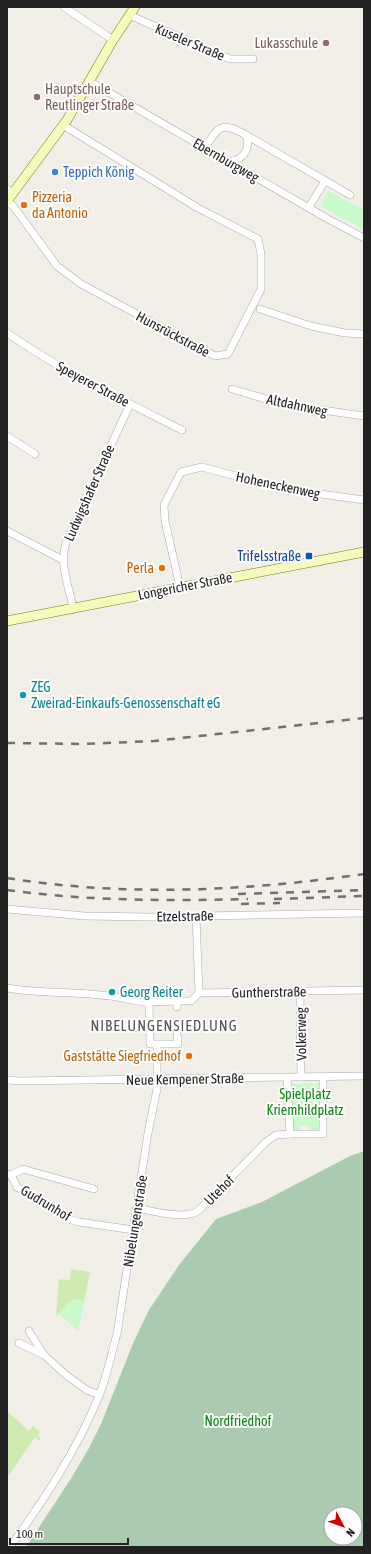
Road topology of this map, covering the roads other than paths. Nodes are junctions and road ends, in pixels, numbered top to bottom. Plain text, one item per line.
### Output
1 (64, 7) edge
2 (135, 7) edge
3 (129, 15) junction
4 (113, 40) junction
5 (253, 59) dead end
6 (89, 81) junction
7 (63, 125) junction
8 (246, 135) junction
9 (205, 148) junction
10 (229, 162) junction
11 (325, 181) junction
12 (350, 195) dead end
13 (9, 196) edge
14 (309, 207) junction
15 (364, 238) edge
16 (260, 309) dead end
17 (7, 333) edge
18 (364, 334) edge
19 (232, 389) dead end
20 (130, 404) junction
21 (364, 416) edge
22 (182, 430) dead end
23 (7, 436) edge
24 (35, 454) dead end
25 (364, 500) edge
26 (7, 531) edge
27 (364, 552) edge
28 (63, 560) junction
29 (180, 587) junction
30 (73, 608) junction
31 (7, 621) edge
32 (7, 909) edge
33 (364, 913) edge
34 (196, 916) junction
35 (7, 988) edge
36 (364, 990) edge
37 (300, 991) junction
38 (199, 993) junction
39 (149, 1002) junction
40 (177, 1033) dead end
41 (157, 1044) junction
42 (364, 1076) edge
43 (301, 1077) junction
44 (323, 1077) junction
45 (287, 1078) junction
46 (7, 1080) edge
47 (157, 1080) junction
48 (290, 1134) junction
49 (9, 1174) edge
50 (94, 1189) dead end
51 (137, 1208) junction
52 (134, 1230) junction
53 (29, 1331) dead end
54 (19, 1343) dead end
55 (44, 1355) junction
56 (99, 1395) junction
57 (10, 1547) edge

1 - 4 street
2 - 3 street
3 - 4 street
3 - 5 street, Kuseler Straße
4 - 6 street
6 - 7 street
6 - 9 street, Ebernburgweg
7 - 13 street
7 - 13 street, Hunsrückstraße
8 - 9 street, Ebernburgweg
8 - 10 street
8 - 11 street, Ebernburgweg
9 - 10 street, Ebernburgweg
10 - 14 street, Ebernburgweg
11 - 12 street, Ebernburgweg
11 - 14 street
14 - 15 street, Ebernburgweg
16 - 18 street
17 - 20 street, Speyerer Straße
19 - 21 street, Altdahnweg
20 - 22 street, Speyerer Straße
20 - 28 street, Ludwigshafer Straße
23 - 24 street
25 - 29 street, Hoheneckenweg
26 - 28 street
27 - 29 street, Longericher Straße
28 - 30 street, Ludwigshafer Straße
29 - 30 street, Longericher Straße
30 - 31 street, Longericher Straße
32 - 34 street, Etzelstraße
33 - 34 street, Etzelstraße
34 - 38 street
35 - 39 street
36 - 37 street, Guntherstraße
37 - 38 street, Guntherstraße
37 - 43 street, Volkerweg
38 - 39 street, Guntherstraße
39 - 41 street
40 - 41 street
41 - 47 street, Nibelungenstraße
42 - 44 street, Neue Kempener Straße
43 - 44 street, Neue Kempener Straße
43 - 45 street, Neue Kempener Straße
44 - 48 street
45 - 47 street, Neue Kempener Straße
45 - 48 street
46 - 47 street, Neue Kempener Straße
47 - 51 street, Nibelungenstraße
48 - 51 street, Utehof
49 - 50 street, Gudrunhof
49 - 52 street, Gudrunhof
51 - 52 street, Nibelungenstraße
52 - 56 street, Nibelungenstraße
53 - 55 street
54 - 55 street
55 - 56 street
56 - 57 street, Nibelungenstraße

